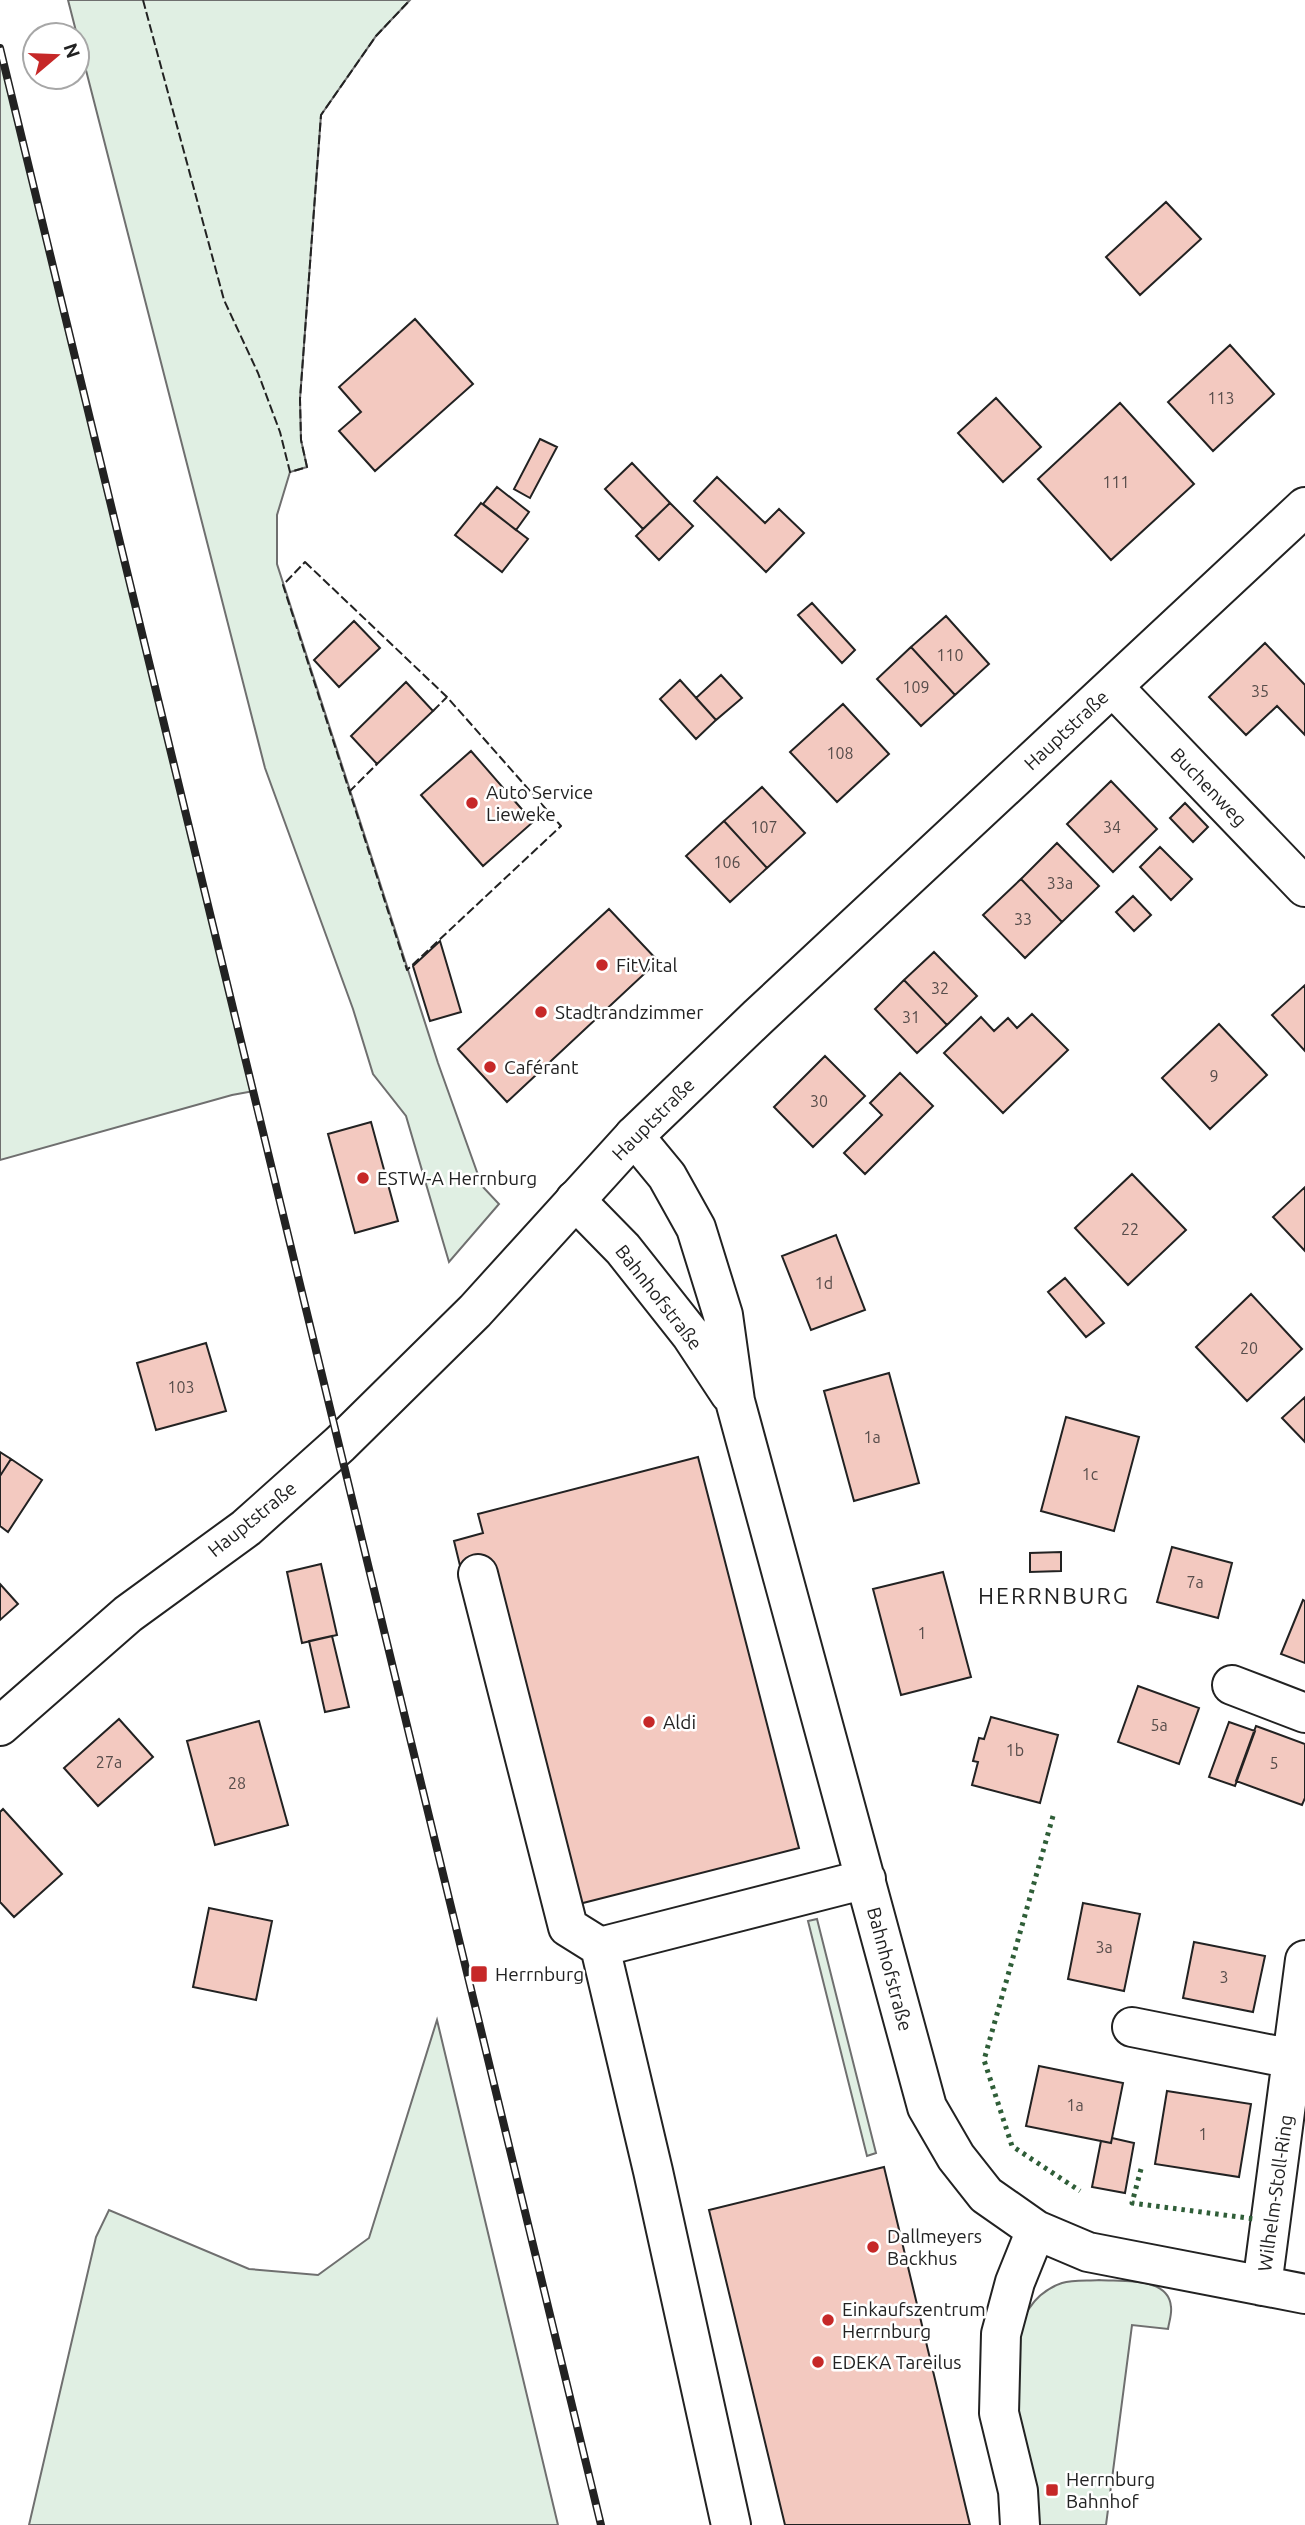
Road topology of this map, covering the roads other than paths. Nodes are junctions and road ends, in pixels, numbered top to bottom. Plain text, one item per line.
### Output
1 (1305, 507) edge
2 (1113, 687) junction
3 (1305, 887) edge
4 (634, 1136) junction
5 (575, 1200) junction
6 (735, 1401) junction
7 (478, 1574) dead end
8 (1232, 1685) dead end
9 (1305, 1713) edge
10 (0, 1726) edge
11 (866, 1879) junction
12 (600, 1947) junction
13 (1305, 1960) edge
14 (1132, 2027) dead end
15 (1293, 2059) junction
16 (1036, 2230) junction
17 (1262, 2286) junction
18 (1305, 2294) edge
19 (732, 2525) edge
20 (1020, 2525) edge

1 - 2 street, Hauptstraße
2 - 3 street, Buchenweg
2 - 4 street, Hauptstraße
4 - 5 street, Hauptstraße
4 - 6 street, Bahnhofstraße
5 - 6 street, Bahnhofstraße
5 - 10 street, Hauptstraße
6 - 11 street, Bahnhofstraße
7 - 12 street
8 - 9 street
11 - 12 street
11 - 16 street, Bahnhofstraße
12 - 19 street
13 - 15 street, Wilhelm-Stoll-Ring
14 - 15 street
15 - 17 street, Wilhelm-Stoll-Ring
16 - 17 street, Bahnhofstraße
16 - 20 street
17 - 18 street, Bahnhofstraße

